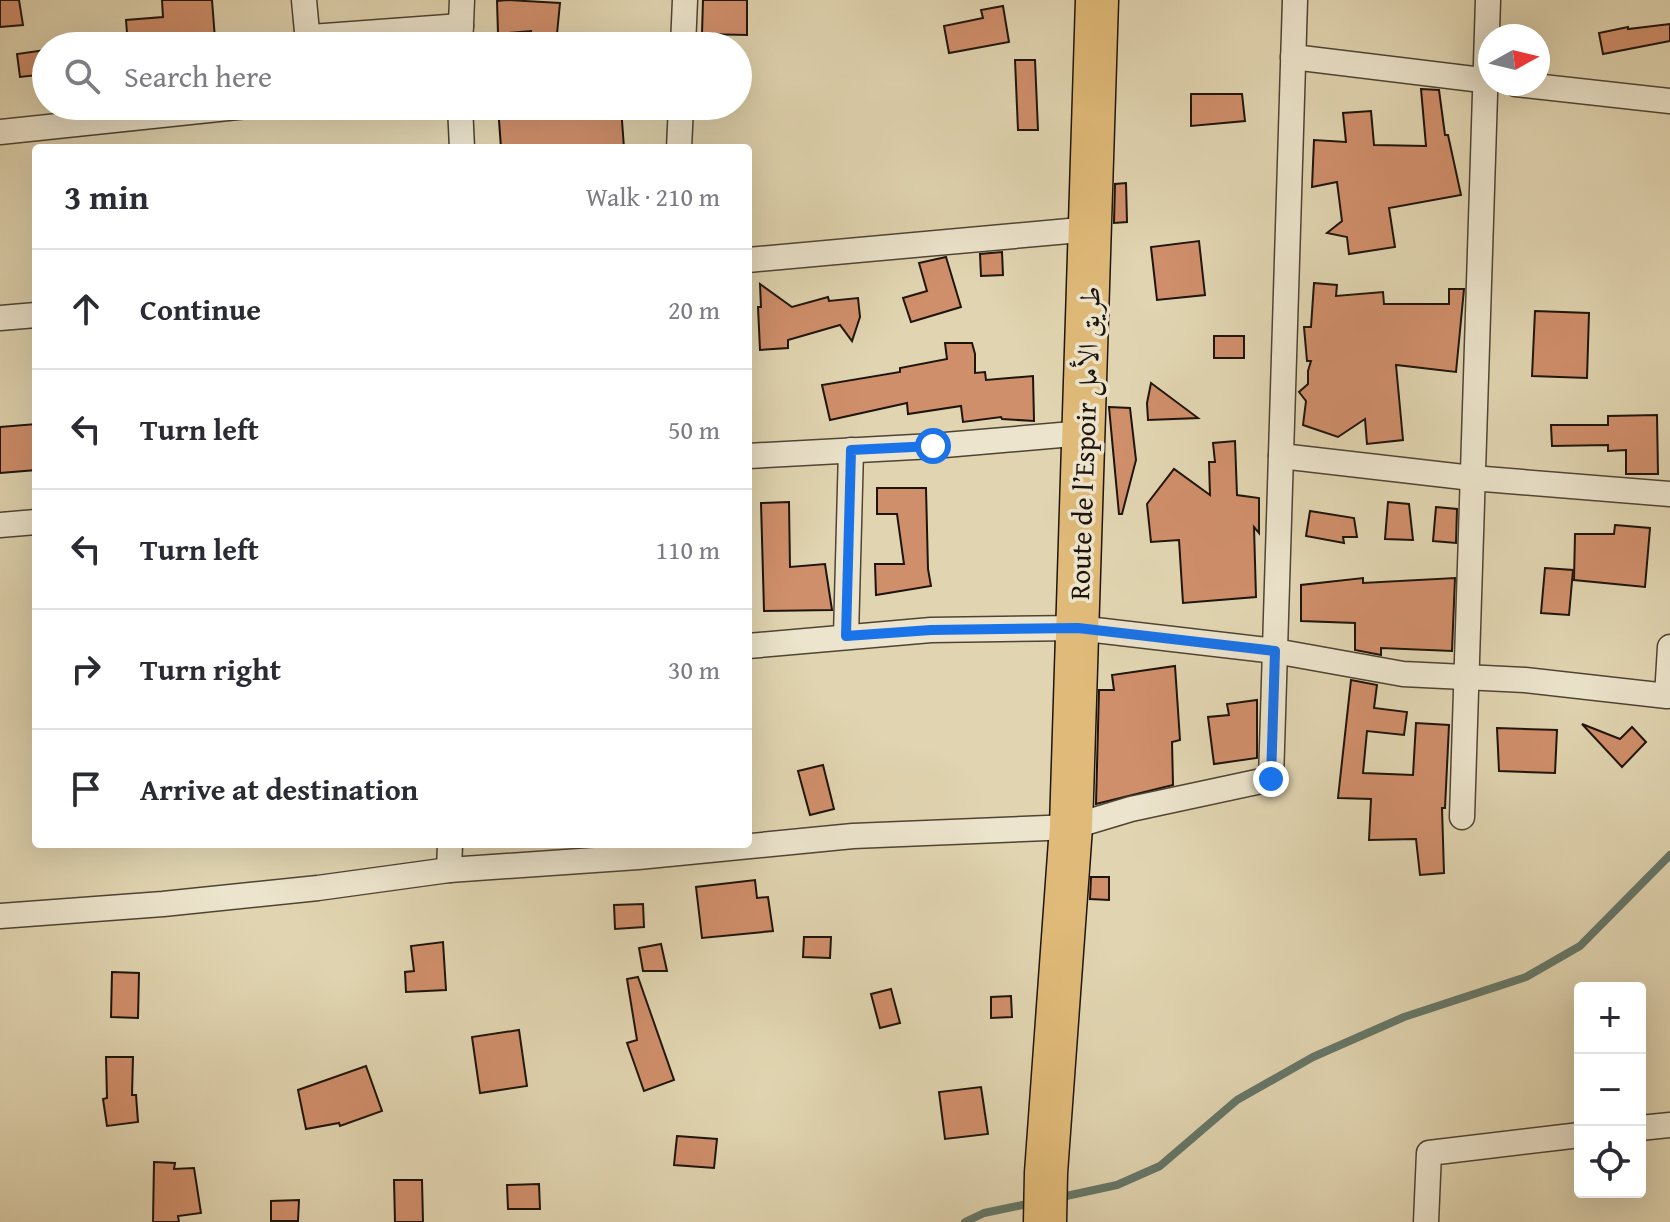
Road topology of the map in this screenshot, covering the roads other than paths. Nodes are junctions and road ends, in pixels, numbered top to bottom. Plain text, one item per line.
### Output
1 (304, 0) edge
2 (462, 0) edge
3 (685, 0) edge
4 (1097, 0) edge
5 (1295, 0) edge
6 (1488, 0) edge
7 (1488, 24) edge
8 (307, 32) edge
9 (460, 32) edge
10 (684, 32) edge
11 (1293, 57) junction
12 (1478, 79) edge
13 (1550, 88) edge
14 (1487, 96) edge
15 (1670, 101) edge
16 (161, 120) edge
17 (461, 120) edge
18 (680, 120) edge
19 (0, 132) edge
20 (56, 137) edge
21 (462, 144) edge
22 (679, 144) edge
23 (1091, 229) junction
24 (752, 260) edge
25 (32, 315) edge
26 (0, 318) edge
27 (1084, 433) junction
28 (851, 450) junction
29 (752, 456) edge
30 (1281, 456) junction
31 (1472, 478) junction
32 (1670, 494) edge
33 (32, 522) edge
34 (0, 525) edge
35 (1078, 628) junction
36 (846, 636) junction
37 (752, 646) edge
38 (1670, 647) edge
39 (1275, 651) junction
40 (1466, 677) junction
41 (1462, 817) dead end
42 (1071, 827) junction
43 (752, 843) edge
44 (450, 848) edge
45 (669, 848) edge
46 (638, 850) edge
47 (449, 870) junction
48 (0, 916) edge
49 (1670, 1125) edge
50 (1646, 1127) edge
51 (1574, 1136) edge
52 (1045, 1221) edge
53 (1426, 1222) edge

1 - 8 street
2 - 9 street
3 - 10 street
4 - 23 highway, Route de l’Espoir طريق الأمل
5 - 11 street
6 - 7 street
11 - 12 street
11 - 30 street
13 - 15 street
14 - 31 street
16 - 20 street
17 - 21 street
18 - 22 street
19 - 20 street
23 - 24 street
23 - 27 highway, Route de l’Espoir طريق الأمل
25 - 26 street
27 - 28 street
27 - 35 highway, Route de l’Espoir طريق الأمل
28 - 29 street
28 - 36 street
30 - 31 street
30 - 39 street
31 - 32 street
31 - 40 street
33 - 34 street
35 - 36 street
35 - 39 street
35 - 42 highway, Route de l’Espoir طريق الأمل
36 - 37 street
38 - 40 street
39 - 40 street
39 - 42 street
40 - 41 street
42 - 43 street
42 - 52 highway, Route de l’Espoir طريق الأمل
44 - 47 street
45 - 46 street
46 - 47 street
47 - 48 street
49 - 50 street
51 - 53 street

